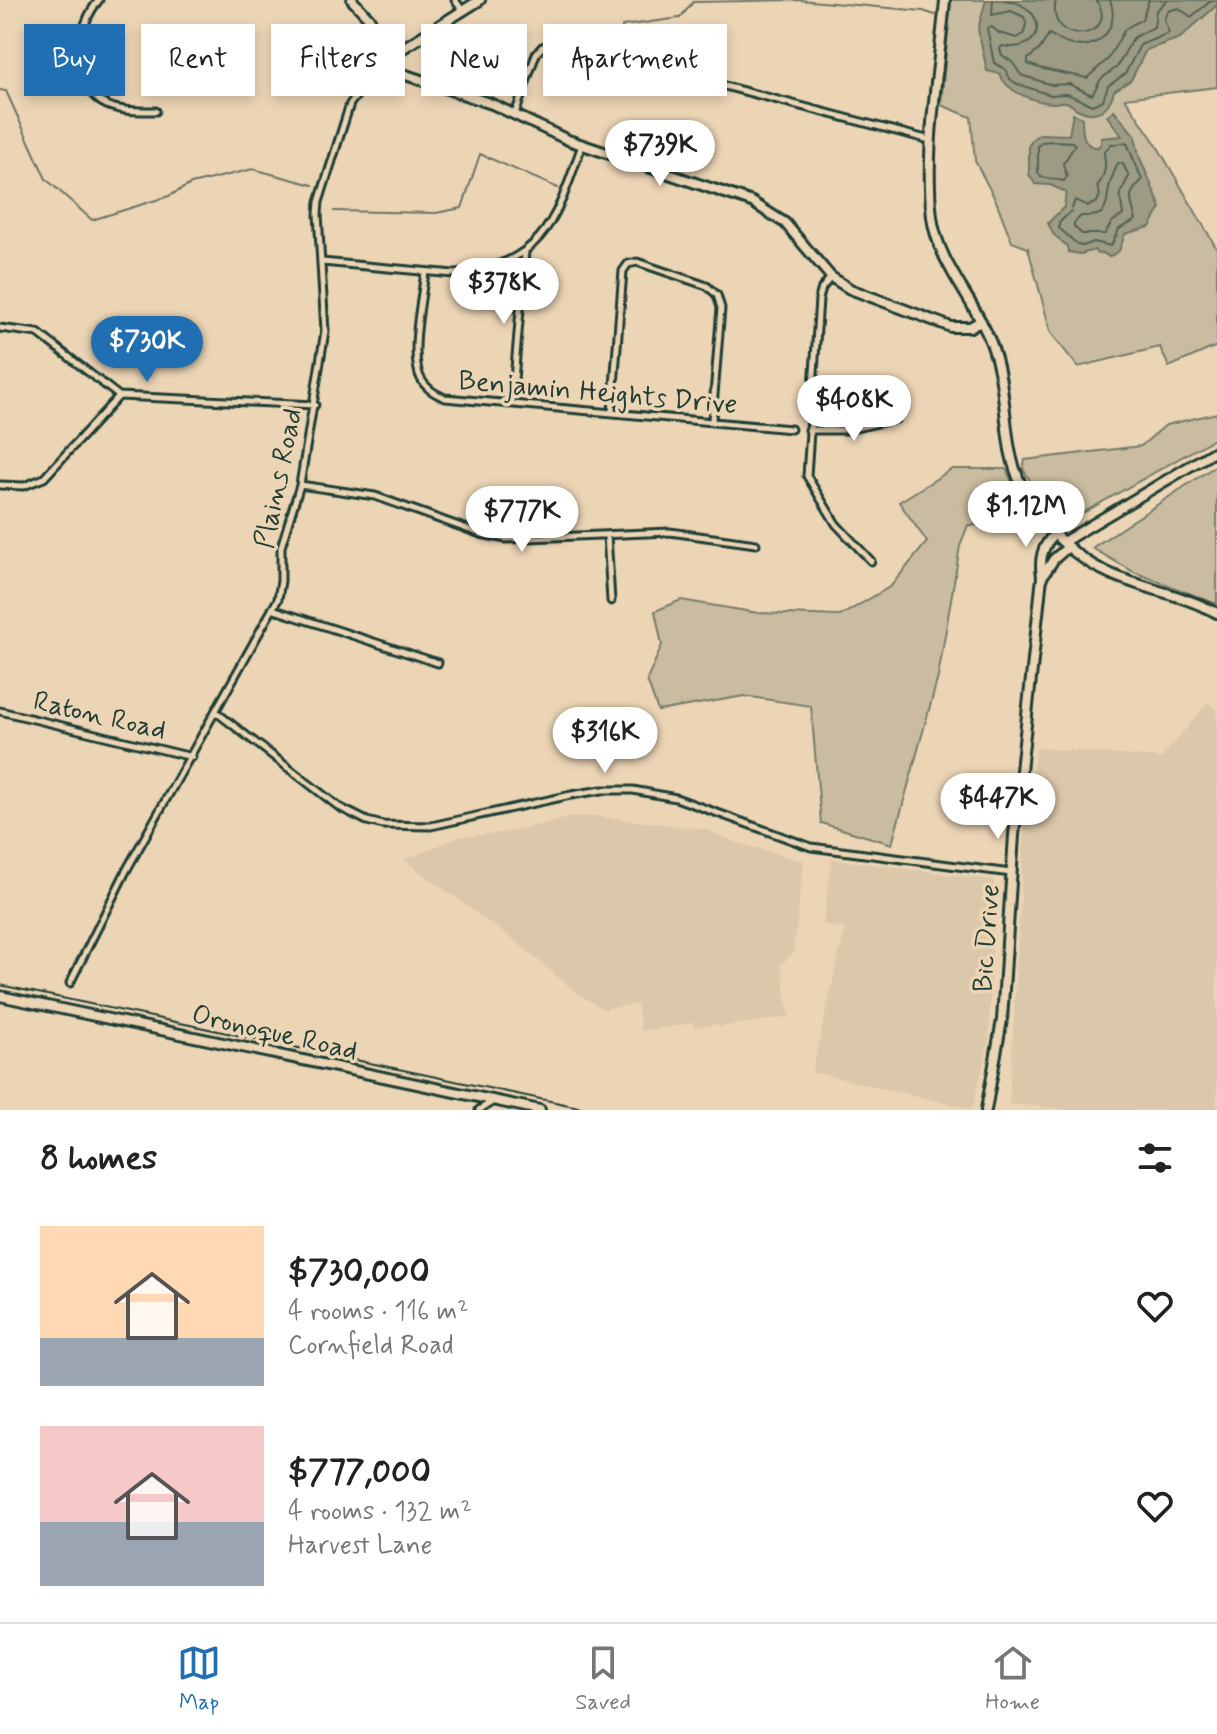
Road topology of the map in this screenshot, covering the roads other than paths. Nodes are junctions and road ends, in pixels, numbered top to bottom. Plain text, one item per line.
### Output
1 (99, 0) edge
2 (352, 0) edge
3 (455, 0) edge
4 (480, 0) edge
5 (945, 0) edge
6 (462, 11) junction
7 (372, 24) edge
8 (405, 47) edge
9 (405, 75) edge
10 (355, 96) edge
11 (156, 111) dead end
12 (515, 115) junction
13 (930, 140) junction
14 (582, 145) junction
15 (525, 251) junction
16 (322, 262) junction
17 (425, 272) junction
18 (831, 277) junction
19 (981, 321) junction
20 (0, 328) edge
21 (119, 396) junction
22 (512, 403) junction
23 (315, 405) junction
24 (612, 411) junction
25 (896, 419) dead end
26 (712, 420) junction
27 (791, 429) dead end
28 (809, 430) junction
29 (1217, 450) edge
30 (0, 485) edge
31 (300, 485) junction
32 (1055, 533) junction
33 (607, 535) junction
34 (756, 544) dead end
35 (1066, 544) junction
36 (871, 561) dead end
37 (1042, 577) junction
38 (611, 601) dead end
39 (272, 609) junction
40 (1217, 613) edge
41 (438, 663) dead end
42 (0, 711) edge
43 (216, 712) junction
44 (192, 757) junction
45 (1011, 873) junction
46 (70, 983) dead end
47 (0, 996) edge
48 (492, 1102) junction
49 (479, 1110) edge
50 (540, 1110) edge
51 (986, 1110) edge

1 - 11 street
2 - 7 main road
3 - 6 street
4 - 6 main road, Plains Road
5 - 13 main road
6 - 8 main road, Plains Road
9 - 12 main road
10 - 16 street, Plains Road
12 - 13 street
12 - 14 main road
13 - 19 main road
14 - 15 street
14 - 18 main road
15 - 17 street
15 - 22 street
16 - 17 street
16 - 23 street, Plains Road
17 - 22 street, Benjamin Heights Drive
18 - 19 main road
18 - 28 street
19 - 32 main road
20 - 21 street
21 - 23 street
21 - 30 street
22 - 24 street, Benjamin Heights Drive
23 - 31 street, Plains Road
24 - 26 street, Benjamin Heights Drive
24 - 26 street
25 - 28 street
26 - 27 street, Benjamin Heights Drive
28 - 36 street
29 - 35 main road
31 - 33 street
31 - 39 street, Plains Road
32 - 35 main road
32 - 37 main road, Bic Drive
33 - 34 street
33 - 38 street
35 - 37 main road
35 - 40 main road
37 - 45 main road, Bic Drive
39 - 41 street
39 - 43 street, Plains Road
42 - 44 street, Raton Road
43 - 44 street, Plains Road
43 - 45 street
44 - 46 street, Plains Road
45 - 51 main road, Bic Drive
47 - 48 main road, Oronoque Road
48 - 49 street
48 - 50 main road, Oronoque Road

